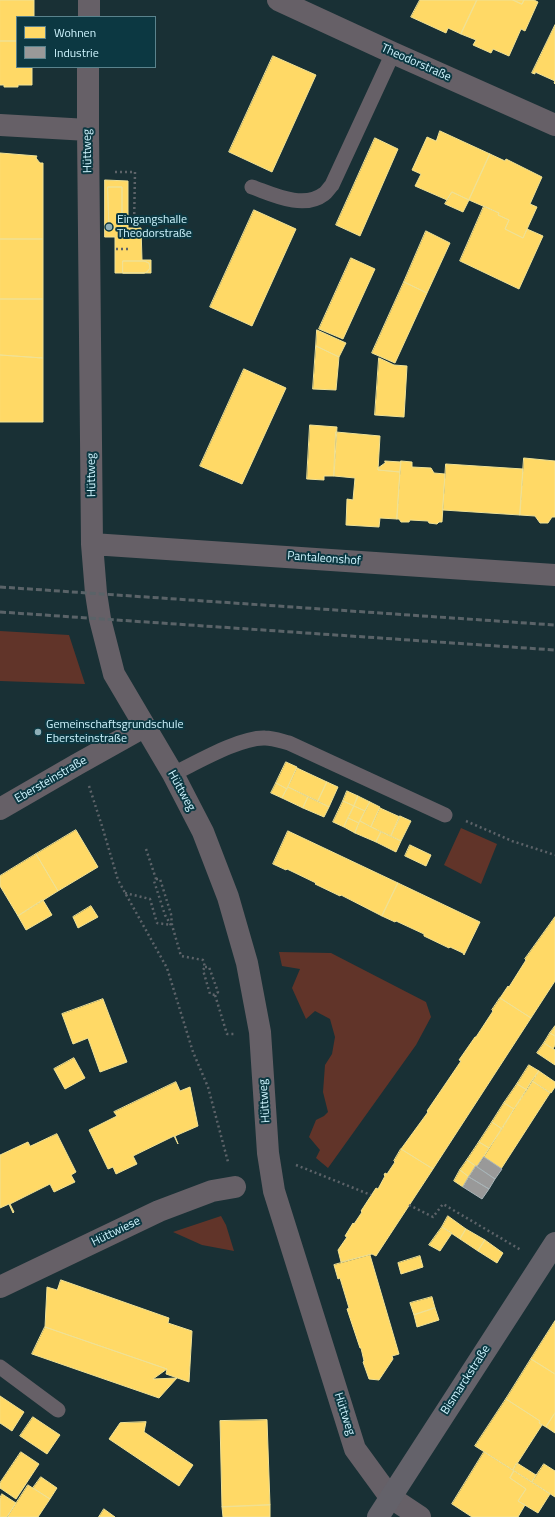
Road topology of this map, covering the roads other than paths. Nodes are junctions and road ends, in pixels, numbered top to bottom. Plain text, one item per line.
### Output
1 (89, 0) edge
2 (278, 0) edge
3 (89, 16) edge
4 (394, 54) junction
5 (88, 68) edge
6 (0, 125) edge
7 (555, 125) edge
8 (88, 130) junction
9 (252, 187) dead end
10 (92, 544) junction
11 (555, 574) edge
12 (144, 727) junction
13 (173, 774) junction
14 (0, 810) edge
15 (444, 815) road end
16 (235, 1186) road end
17 (555, 1244) edge
18 (0, 1287) edge
19 (0, 1367) edge
20 (58, 1410) dead end
21 (390, 1497) junction
22 (378, 1517) edge
23 (420, 1517) edge

1 - 3 street
2 - 4 street, Theodorstraße
4 - 7 street, Theodorstraße
4 - 9 lane
5 - 8 street, Hüttweg
6 - 8 street
8 - 10 street, Hüttweg
10 - 11 street, Pantaleonshof
10 - 12 street, Hüttweg
12 - 13 street, Hüttweg
12 - 14 street, Ebersteinstraße
13 - 15 lane
13 - 21 street, Hüttweg
16 - 18 street, Hüttwiese
17 - 21 main road, Bismarckstraße
19 - 20 lane
21 - 22 main road, Bismarckstraße
21 - 23 street

